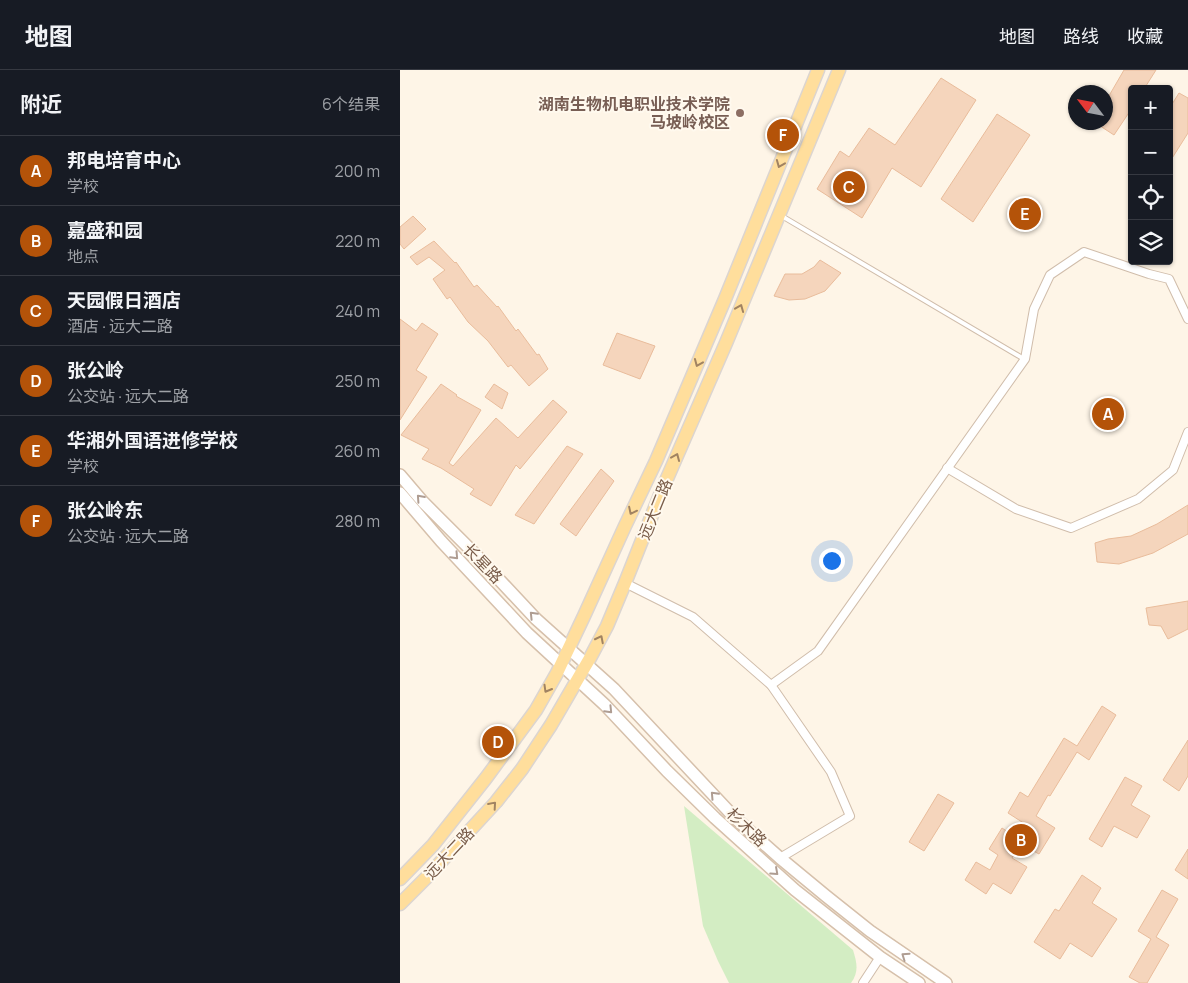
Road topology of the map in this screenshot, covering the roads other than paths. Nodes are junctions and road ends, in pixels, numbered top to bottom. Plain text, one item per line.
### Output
1 (818, 70) edge
2 (839, 70) edge
3 (778, 214) junction
4 (1188, 319) edge
5 (1025, 359) junction
6 (1188, 432) edge
7 (947, 468) junction
8 (400, 475) edge
9 (400, 494) edge
10 (625, 583) junction
11 (569, 648) junction
12 (561, 664) junction
13 (587, 664) junction
14 (578, 680) junction
15 (771, 685) junction
16 (780, 858) junction
17 (400, 879) edge
18 (400, 904) edge
19 (880, 957) junction
20 (862, 983) edge
21 (919, 983) edge
22 (946, 983) edge

1 -> 11 main road, 远大二路
2 - 3 main road, 远大二路
3 - 5 lane
10 -> 3 main road, 远大二路
4 - 5 street
5 - 7 street
6 - 7 street
7 - 15 street
11 -> 8 main road, 长星路
9 -> 12 main road, 长星路
13 -> 10 main road, 远大二路
10 - 15 street
11 - 12 main road, 远大二路
11 - 13 main road, 杉木路
12 - 14 main road, 杉木路
12 -> 17 main road, 远大二路
13 - 14 main road, 远大二路
16 -> 13 main road, 杉木路
18 -> 14 main road, 远大二路
14 -> 19 main road, 杉木路
15 - 16 street
22 -> 16 main road, 杉木路
19 - 20 street
19 - 21 main road, 杉木路

